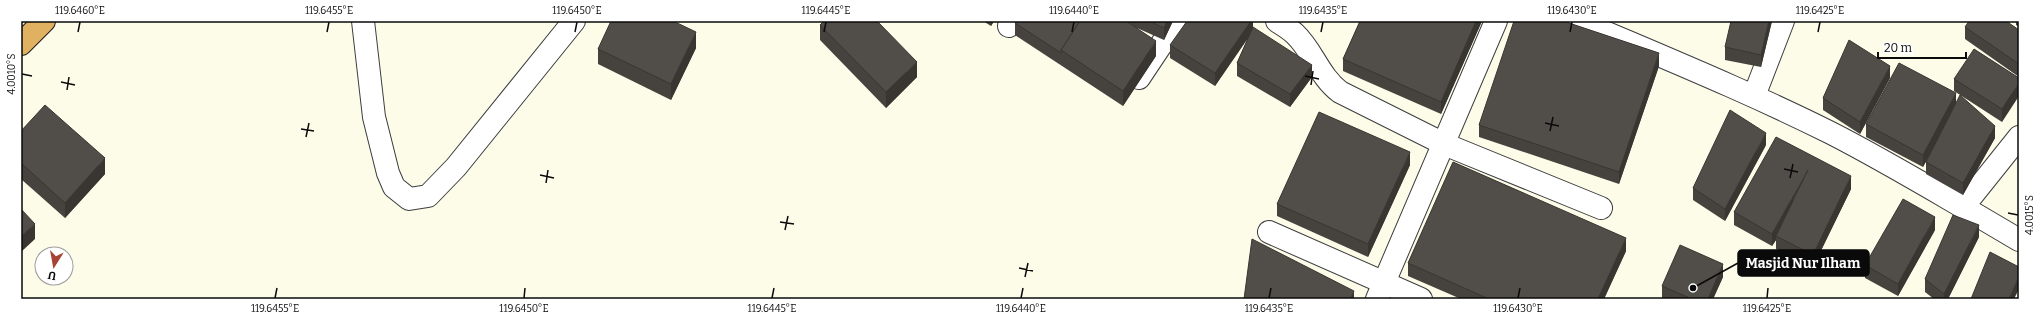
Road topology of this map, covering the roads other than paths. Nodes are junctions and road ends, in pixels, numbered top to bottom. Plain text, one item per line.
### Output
1 (44, 21) edge
2 (363, 21) edge
3 (574, 21) edge
4 (1177, 21) edge
5 (1277, 21) edge
6 (1496, 21) edge
7 (1579, 21) edge
8 (1783, 21) edge
9 (21, 44) edge
10 (1138, 80) edge
11 (1754, 96) junction
12 (2019, 136) edge
13 (1444, 144) junction
14 (1963, 207) junction
15 (1601, 208) dead end
16 (1269, 232) dead end
17 (2019, 240) edge
18 (1381, 291) edge
19 (1421, 299) edge

1 - 9 highway
2 - 3 street
4 - 10 street
5 - 13 street
6 - 13 street
7 - 11 street
8 - 11 street
11 - 14 street
12 - 14 street
13 - 15 street
13 - 18 street
14 - 17 street
16 - 18 street
18 - 19 street

